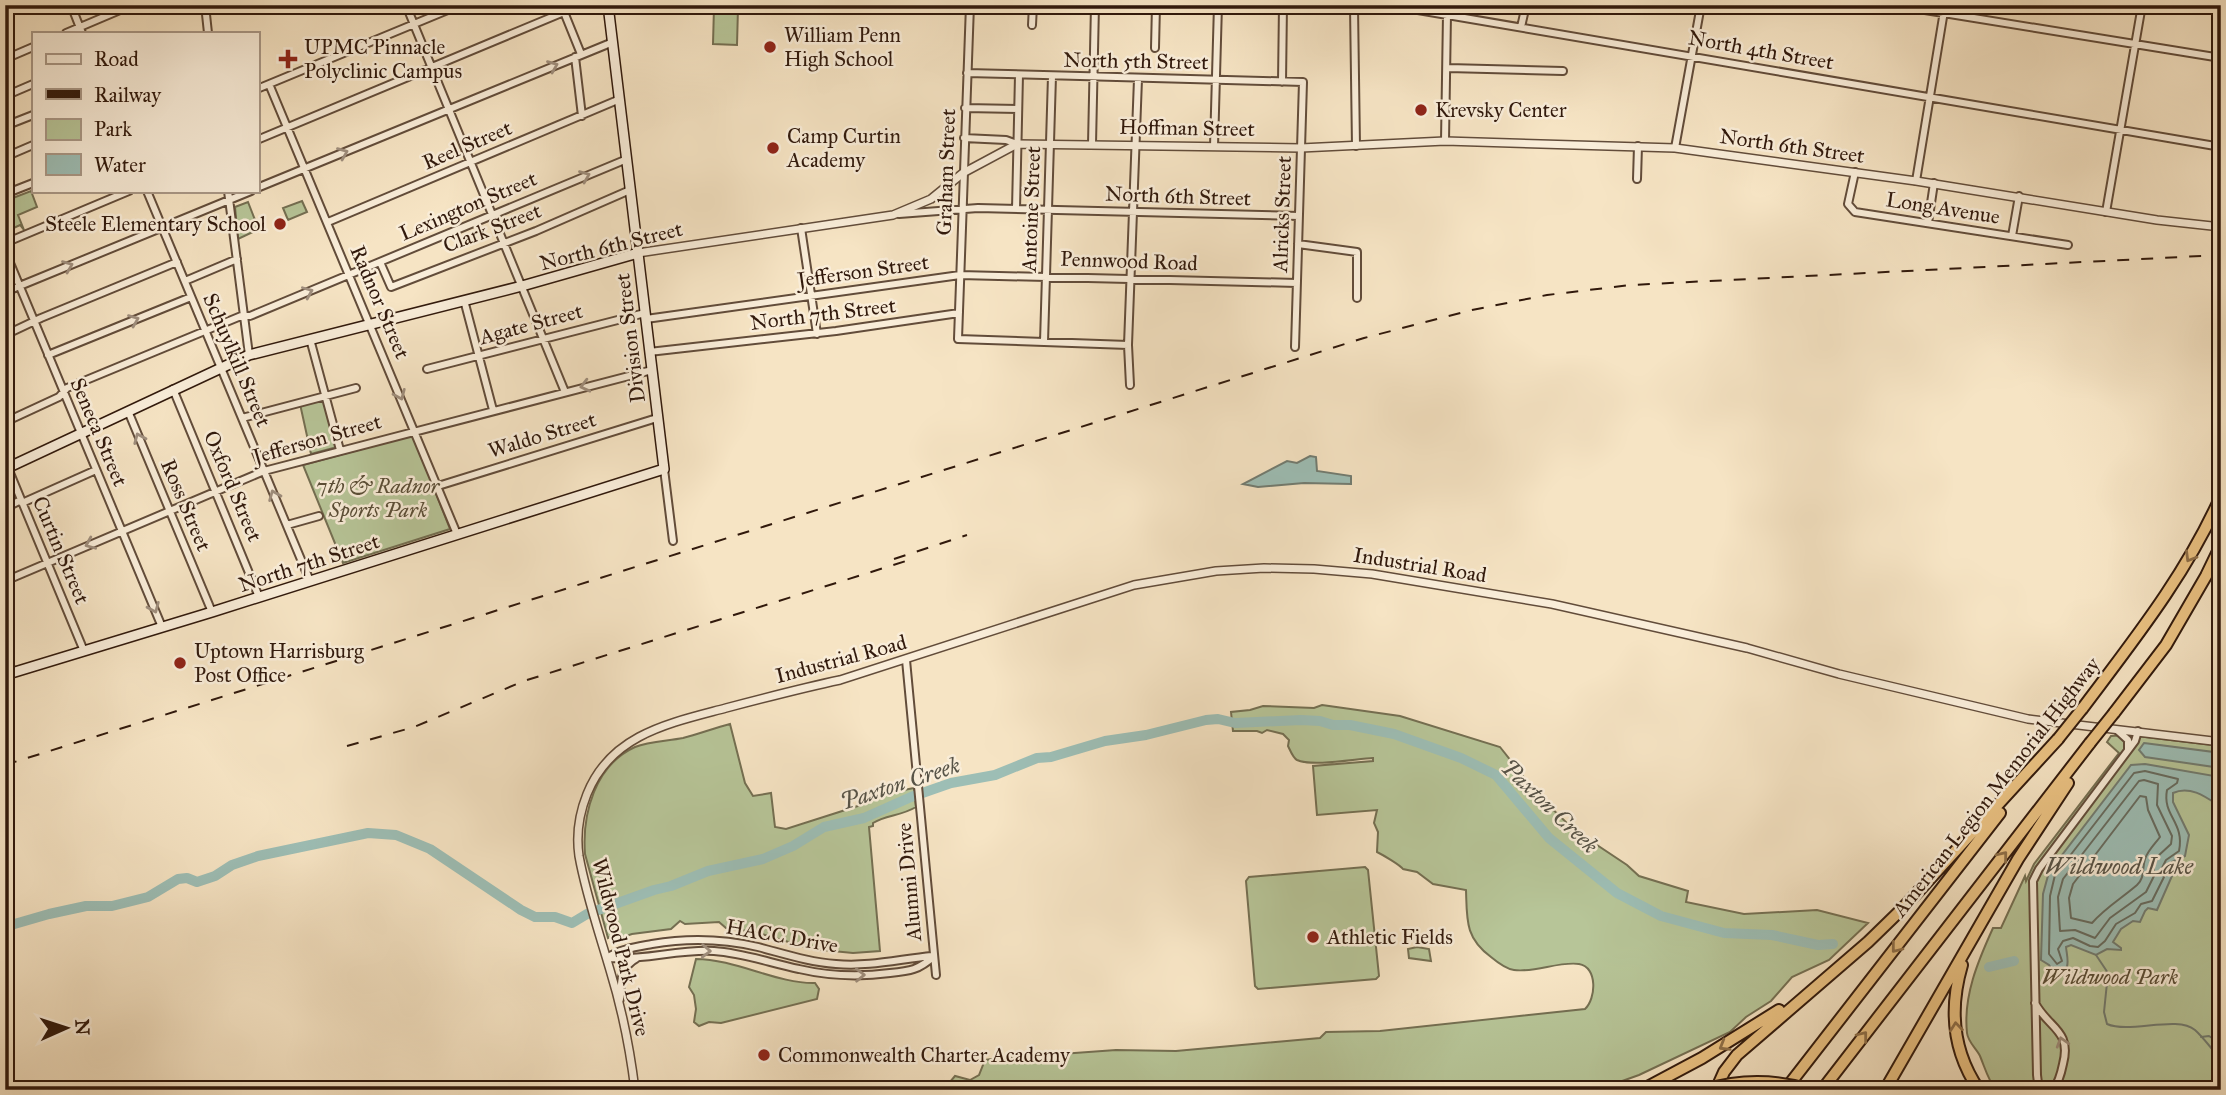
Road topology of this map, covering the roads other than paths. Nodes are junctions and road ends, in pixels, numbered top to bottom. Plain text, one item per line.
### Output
1 (71, 5) edge
2 (132, 5) edge
3 (205, 5) edge
4 (406, 5) edge
5 (460, 5) edge
6 (608, 5) edge
7 (970, 5) edge
8 (1033, 5) edge
9 (1095, 5) edge
10 (1156, 5) edge
11 (1168, 5) edge
12 (1526, 5) edge
13 (1701, 5) edge
14 (1894, 5) edge
15 (1945, 5) edge
16 (2142, 5) edge
17 (1218, 6) edge
18 (1283, 6) edge
19 (1354, 7) edge
20 (1447, 14) junction
21 (1944, 14) junction
22 (414, 24) junction
23 (1032, 25) dead end
24 (1521, 27) junction
25 (81, 30) edge
26 (208, 32) edge
27 (613, 41) junction
28 (2135, 45) junction
29 (32, 47) edge
30 (1155, 48) dead end
31 (1692, 55) junction
32 (578, 56) junction
33 (2221, 58) edge
34 (5, 59) edge
35 (432, 67) junction
36 (1448, 68) junction
37 (1563, 71) dead end
38 (967, 74) junction
39 (1019, 75) junction
40 (1052, 76) junction
41 (1093, 78) junction
42 (1138, 79) junction
43 (1216, 80) junction
44 (1282, 82) junction
45 (1303, 82) joint
46 (32, 84) edge
47 (269, 84) junction
48 (259, 88) edge
49 (5, 96) edge
50 (1930, 97) junction
51 (620, 99) junction
52 (965, 107) junction
53 (1018, 108) junction
54 (449, 109) junction
55 (32, 115) edge
56 (582, 116) junction
57 (5, 127) edge
58 (289, 127) junction
59 (2120, 130) junction
60 (964, 138) junction
61 (259, 139) edge
62 (1445, 141) junction
63 (1017, 144) junction
64 (1050, 144) junction
65 (1091, 144) junction
66 (32, 145) edge
67 (1135, 145) junction
68 (1214, 146) junction
69 (1356, 146) junction
70 (1639, 146) junction
71 (2221, 147) edge
72 (1301, 148) junction
73 (1675, 148) junction
74 (5, 157) edge
75 (627, 159) junction
76 (471, 162) junction
77 (305, 168) junction
78 (1854, 172) junction
79 (963, 173) junction
80 (1637, 179) dead end
81 (1916, 181) junction
82 (32, 183) edge
83 (1934, 183) junction
84 (259, 187) edge
85 (630, 190) junction
86 (127, 192) edge
87 (147, 192) edge
88 (228, 192) edge
89 (249, 192) edge
90 (5, 194) edge
91 (2020, 196) junction
92 (229, 200) junction
93 (962, 208) junction
94 (1016, 209) junction
95 (1048, 209) junction
96 (1133, 212) junction
97 (2106, 212) junction
98 (492, 215) junction
99 (893, 215) junction
100 (1299, 216) junction
101 (328, 222) junction
102 (1928, 223) junction
103 (2221, 227) edge
104 (162, 228) junction
105 (801, 228) junction
106 (2012, 236) junction
107 (5, 243) edge
108 (504, 243) junction
109 (1298, 244) junction
110 (2068, 245) dead end
111 (5, 251) edge
112 (638, 253) junction
113 (237, 259) junction
114 (177, 262) junction
115 (380, 262) junction
116 (350, 274) junction
117 (960, 275) junction
118 (1046, 276) junction
119 (1130, 279) junction
120 (185, 281) junction
121 (1297, 283) junction
122 (20, 286) junction
123 (522, 286) junction
124 (5, 292) edge
125 (811, 295) junction
126 (191, 296) junction
127 (1357, 298) dead end
128 (464, 300) junction
129 (959, 313) junction
130 (244, 316) junction
131 (645, 316) junction
132 (34, 322) junction
133 (370, 324) junction
134 (205, 330) junction
135 (817, 334) junction
136 (5, 335) edge
137 (310, 339) junction
138 (544, 339) junction
139 (1044, 342) junction
140 (1128, 345) junction
141 (1295, 347) dead end
142 (649, 352) junction
143 (48, 355) junction
144 (249, 355) junction
145 (479, 356) junction
146 (221, 367) junction
147 (427, 369) dead end
148 (652, 370) junction
149 (1130, 385) dead end
150 (356, 388) dead end
151 (173, 389) junction
152 (565, 391) junction
153 (63, 392) junction
154 (326, 396) junction
155 (493, 410) junction
156 (128, 411) junction
157 (242, 418) junction
158 (657, 418) junction
159 (5, 422) edge
160 (415, 430) junction
161 (81, 433) junction
162 (340, 450) junction
163 (6, 466) edge
164 (664, 469) junction
165 (96, 470) junction
166 (264, 471) junction
167 (438, 486) junction
168 (215, 490) junction
169 (2221, 496) edge
170 (22, 502) junction
171 (5, 508) edge
172 (170, 510) junction
173 (319, 516) dead end
174 (287, 526) junction
175 (122, 530) junction
176 (457, 534) junction
177 (673, 541) dead end
178 (2221, 545) edge
179 (47, 562) junction
180 (5, 581) edge
181 (310, 581) junction
182 (259, 597) junction
183 (212, 612) junction
184 (162, 627) junction
185 (84, 651) junction
186 (5, 654) edge
187 (906, 660) junction
188 (9, 674) edge
189 (2116, 729) junction
190 (2138, 731) junction
191 (2058, 739) junction
192 (2221, 742) edge
193 (2093, 743) junction
194 (625, 744) joint
195 (2127, 751) junction
196 (932, 934) junction
197 (1969, 946) junction
198 (934, 956) junction
199 (639, 957) junction
200 (607, 958) junction
201 (919, 958) junction
202 (1841, 965) junction
203 (921, 968) junction
204 (2034, 1001) junction
205 (620, 1005) junction
206 (635, 1090) edge
207 (1642, 1090) edge
208 (1706, 1090) edge
209 (1716, 1090) edge
210 (1785, 1090) edge
211 (1810, 1090) edge
212 (1822, 1090) edge
213 (1885, 1090) edge
214 (1979, 1090) edge
215 (2044, 1090) edge
216 (2053, 1090) edge

1 - 25 street
2 - 25 street
3 - 26 street
4 - 22 street
5 - 22 street
6 - 27 main road, Division Street
7 - 38 street, Graham Street
8 - 23 street
9 - 41 street
10 - 30 street
11 - 17 street, North 4th Street
12 - 24 street
13 - 31 street
14 - 21 street
15 - 21 street
16 - 28 street
17 - 18 street, North 4th Street
17 - 43 street
18 - 19 street, North 4th Street
18 - 44 street
19 - 20 street, North 4th Street
19 - 69 street
20 - 24 street, North 4th Street
20 - 36 street
21 - 28 street
21 - 50 street
22 - 35 street
22 - 47 street
24 - 31 street, North 4th Street
27 - 32 street
27 - 51 main road, Division Street
28 - 33 street
28 - 59 street
29 - 34 street
31 - 50 street, North 4th Street
31 - 73 street
32 - 35 street
54 -> 32 street
32 - 56 street
35 - 54 street
35 - 58 street
36 - 37 street
36 - 62 street
38 - 39 street, North 5th Street
38 - 52 street, Graham Street
39 - 40 street, North 5th Street
39 - 53 street
40 - 41 street, North 5th Street
40 - 64 street, Antoine Street
41 - 42 street, North 5th Street
41 - 65 street
42 - 43 street, North 5th Street
42 - 67 street
43 - 44 street, North 5th Street
43 - 68 street
44 - 45 street, North 5th Street
45 - 72 street, Alricks Street
46 - 49 street
47 - 48 street
47 - 58 street, Radnor Street
50 - 59 street, North 4th Street
50 - 81 street
51 - 56 street, Reel Street
51 - 75 main road, Division Street
52 - 53 street
52 - 60 street, Graham Street
53 - 63 street
54 - 76 street
77 -> 54 street
55 - 57 street
56 - 76 street, Reel Street
58 - 61 street
58 - 77 street, Radnor Street
59 - 71 street, North 4th Street
59 - 97 street
60 - 63 street, Hoffman Street
60 - 79 street, Graham Street
62 - 69 street, North 6th Street
62 - 70 street, North 6th Street
63 - 64 street, Hoffman Street
63 - 79 street, Hoffman Street
63 - 94 street
64 - 65 street, Hoffman Street
64 - 95 street, Antoine Street
65 - 67 street, Hoffman Street
66 - 74 street
67 - 68 street, Hoffman Street
67 - 96 street
68 - 72 street, Hoffman Street
69 - 72 street, Hoffman Street
70 - 73 street, North 6th Street
70 - 80 street
72 - 100 street, Alricks Street
73 - 78 street, North 6th Street
75 - 85 main road, Division Street
98 -> 75 street, Lexington Street
76 - 98 street
76 - 101 street, Reel Street
77 - 84 street
77 - 101 street, Radnor Street
78 - 81 street, North 6th Street
78 - 102 street, Long Avenue
79 - 93 street, Graham Street
79 - 99 street, Hoffman Street
81 - 83 street, North 6th Street
82 - 90 street
83 - 91 street, North 6th Street
83 - 102 street
85 - 108 street, Clark Street
85 - 112 main road, Division Street
86 - 107 street
87 - 104 street, Schuylkill Street
88 - 92 street
89 - 92 street
91 - 97 street, North 6th Street
91 - 106 street
92 - 104 street
92 - 113 street
93 - 94 street, North 6th Street
93 - 99 street, North 6th Street
93 - 117 street, Graham Street
94 - 95 street, North 6th Street
95 - 96 street, North 6th Street
95 - 118 street, Antoine Street
96 - 100 street, North 6th Street
96 - 119 street
97 - 103 street, North 6th Street
98 - 108 street
98 - 115 street, Lexington Street
99 - 105 street, North 6th Street
100 - 109 street, Alricks Street
101 - 116 street, Radnor Street
102 - 106 street, Long Avenue
104 - 114 street, Schuylkill Street
122 -> 104 street
105 - 112 street, North 6th Street
105 - 125 street
106 - 110 street, Long Avenue
108 - 115 street, Clark Street
108 - 123 street
109 - 121 street, Alricks Street
109 - 127 street
111 - 122 street, Seneca Street
112 - 123 main road, North 6th Street
112 - 131 main road, Division Street
113 - 120 street
113 - 130 street
114 - 120 street, Schuylkill Street
114 - 132 street
115 - 116 street, Lexington Street
130 -> 116 street, Lexington Street
116 - 133 street, Radnor Street
117 - 118 street, Pennwood Road
117 - 125 street, Jefferson Street
117 - 129 street, Graham Street
118 - 119 street, Pennwood Road
118 - 139 street, Antoine Street
119 - 121 street, Pennwood Road
119 - 140 street
120 - 126 street, Schuylkill Street
121 - 141 street, Alricks Street
122 - 124 street
122 - 132 street, Seneca Street
123 - 128 main road, North 6th Street
123 - 138 street
125 - 131 street, Jefferson Street
125 - 135 street
126 - 134 street, Schuylkill Street
143 -> 126 street
128 - 133 main road, North 6th Street
128 - 145 street
129 - 135 street, North 7th Street
129 - 139 street, Graham Street
130 - 134 street, Lexington Street
130 - 144 street
131 - 138 street, Agate Street
131 - 142 main road, Division Street
132 - 136 street
132 - 143 street, Seneca Street
133 - 137 main road, North 6th Street
133 -> 160 street, Radnor Street
134 - 146 street, Schuylkill Street
134 - 153 street, Lexington Street
135 - 142 street, North 7th Street
137 - 144 main road, North 6th Street
137 - 154 street
138 - 145 street, Agate Street
138 - 152 street
139 - 140 street
140 - 149 street
142 - 148 main road, Division Street
143 - 153 street, Seneca Street
144 - 146 main road, North 6th Street
145 - 147 street, Agate Street
145 - 155 street
146 - 151 main road, North 6th Street
146 - 157 street, Schuylkill Street
148 -> 152 street, Jefferson Street
148 - 158 main road, Division Street
150 - 154 street
151 - 156 main road, North 6th Street
151 - 168 street, Oxford Street
152 - 155 street, Jefferson Street
153 - 159 street, Lexington Street
153 - 161 street, Seneca Street
154 - 157 street
154 - 162 street
155 - 160 street, Jefferson Street
156 - 161 main road, North 6th Street
172 -> 156 street, Ross Street
157 - 166 street, Schuylkill Street
158 - 164 main road, Division Street
158 - 167 street, Waldo Street
160 - 162 street, Jefferson Street
160 - 167 street, Radnor Street
161 - 163 main road, North 6th Street
161 - 165 street, Seneca Street
162 - 166 street, Jefferson Street
163 - 170 street, Curtin Street
164 - 176 main road, North 7th Street
164 - 177 street, Division Street
165 - 170 street
165 - 175 street, Seneca Street
166 - 168 street, Jefferson Street
174 -> 166 street, Schuylkill Street
167 - 176 street, Radnor Street
168 - 172 street, Jefferson Street
168 - 182 street, Oxford Street
169 -> 191 highway, American Legion Memorial Highway, bridge
170 - 171 street
170 - 179 street, Curtin Street
172 - 175 street, Jefferson Street
172 - 183 street, Ross Street
173 - 174 street
174 - 181 street, Schuylkill Street
175 -> 179 street, Jefferson Street
175 -> 184 street, Seneca Street
176 - 181 main road, North 7th Street
178 - 193 highway, bridge
179 - 180 street, Jefferson Street
179 - 185 street, Curtin Street
181 - 182 main road, North 7th Street
182 - 183 main road, North 7th Street
183 - 184 main road, North 7th Street
184 - 185 main road, North 7th Street
185 - 188 main road, North 7th Street
186 - 188 street
187 - 189 street, Industrial Road
187 - 194 street, Industrial Road
187 - 196 street, Alumni Drive
189 - 190 street, Industrial Road
189 - 195 street
190 - 192 street, Industrial Road
190 - 195 street
191 - 202 highway
191 -> 210 highway, American Legion Memorial Highway
193 - 197 highway
212 -> 193 highway
194 - 200 street, Wildwood Park Drive
195 - 204 street
196 - 198 street, Alumni Drive
196 - 201 street
197 - 213 highway
214 -> 197 highway
198 - 201 street, HACC Drive
198 - 203 street
198 - 203 street, Alumni Drive
199 - 200 street, HACC Drive
199 -> 203 street, HACC Drive
199 - 205 street
200 - 201 street, HACC Drive
200 - 205 street, Wildwood Park Drive
202 -> 207 highway
202 - 209 highway
204 - 215 street
216 -> 204 street
205 - 206 street, Wildwood Park Drive
208 - 211 highway, bridge

